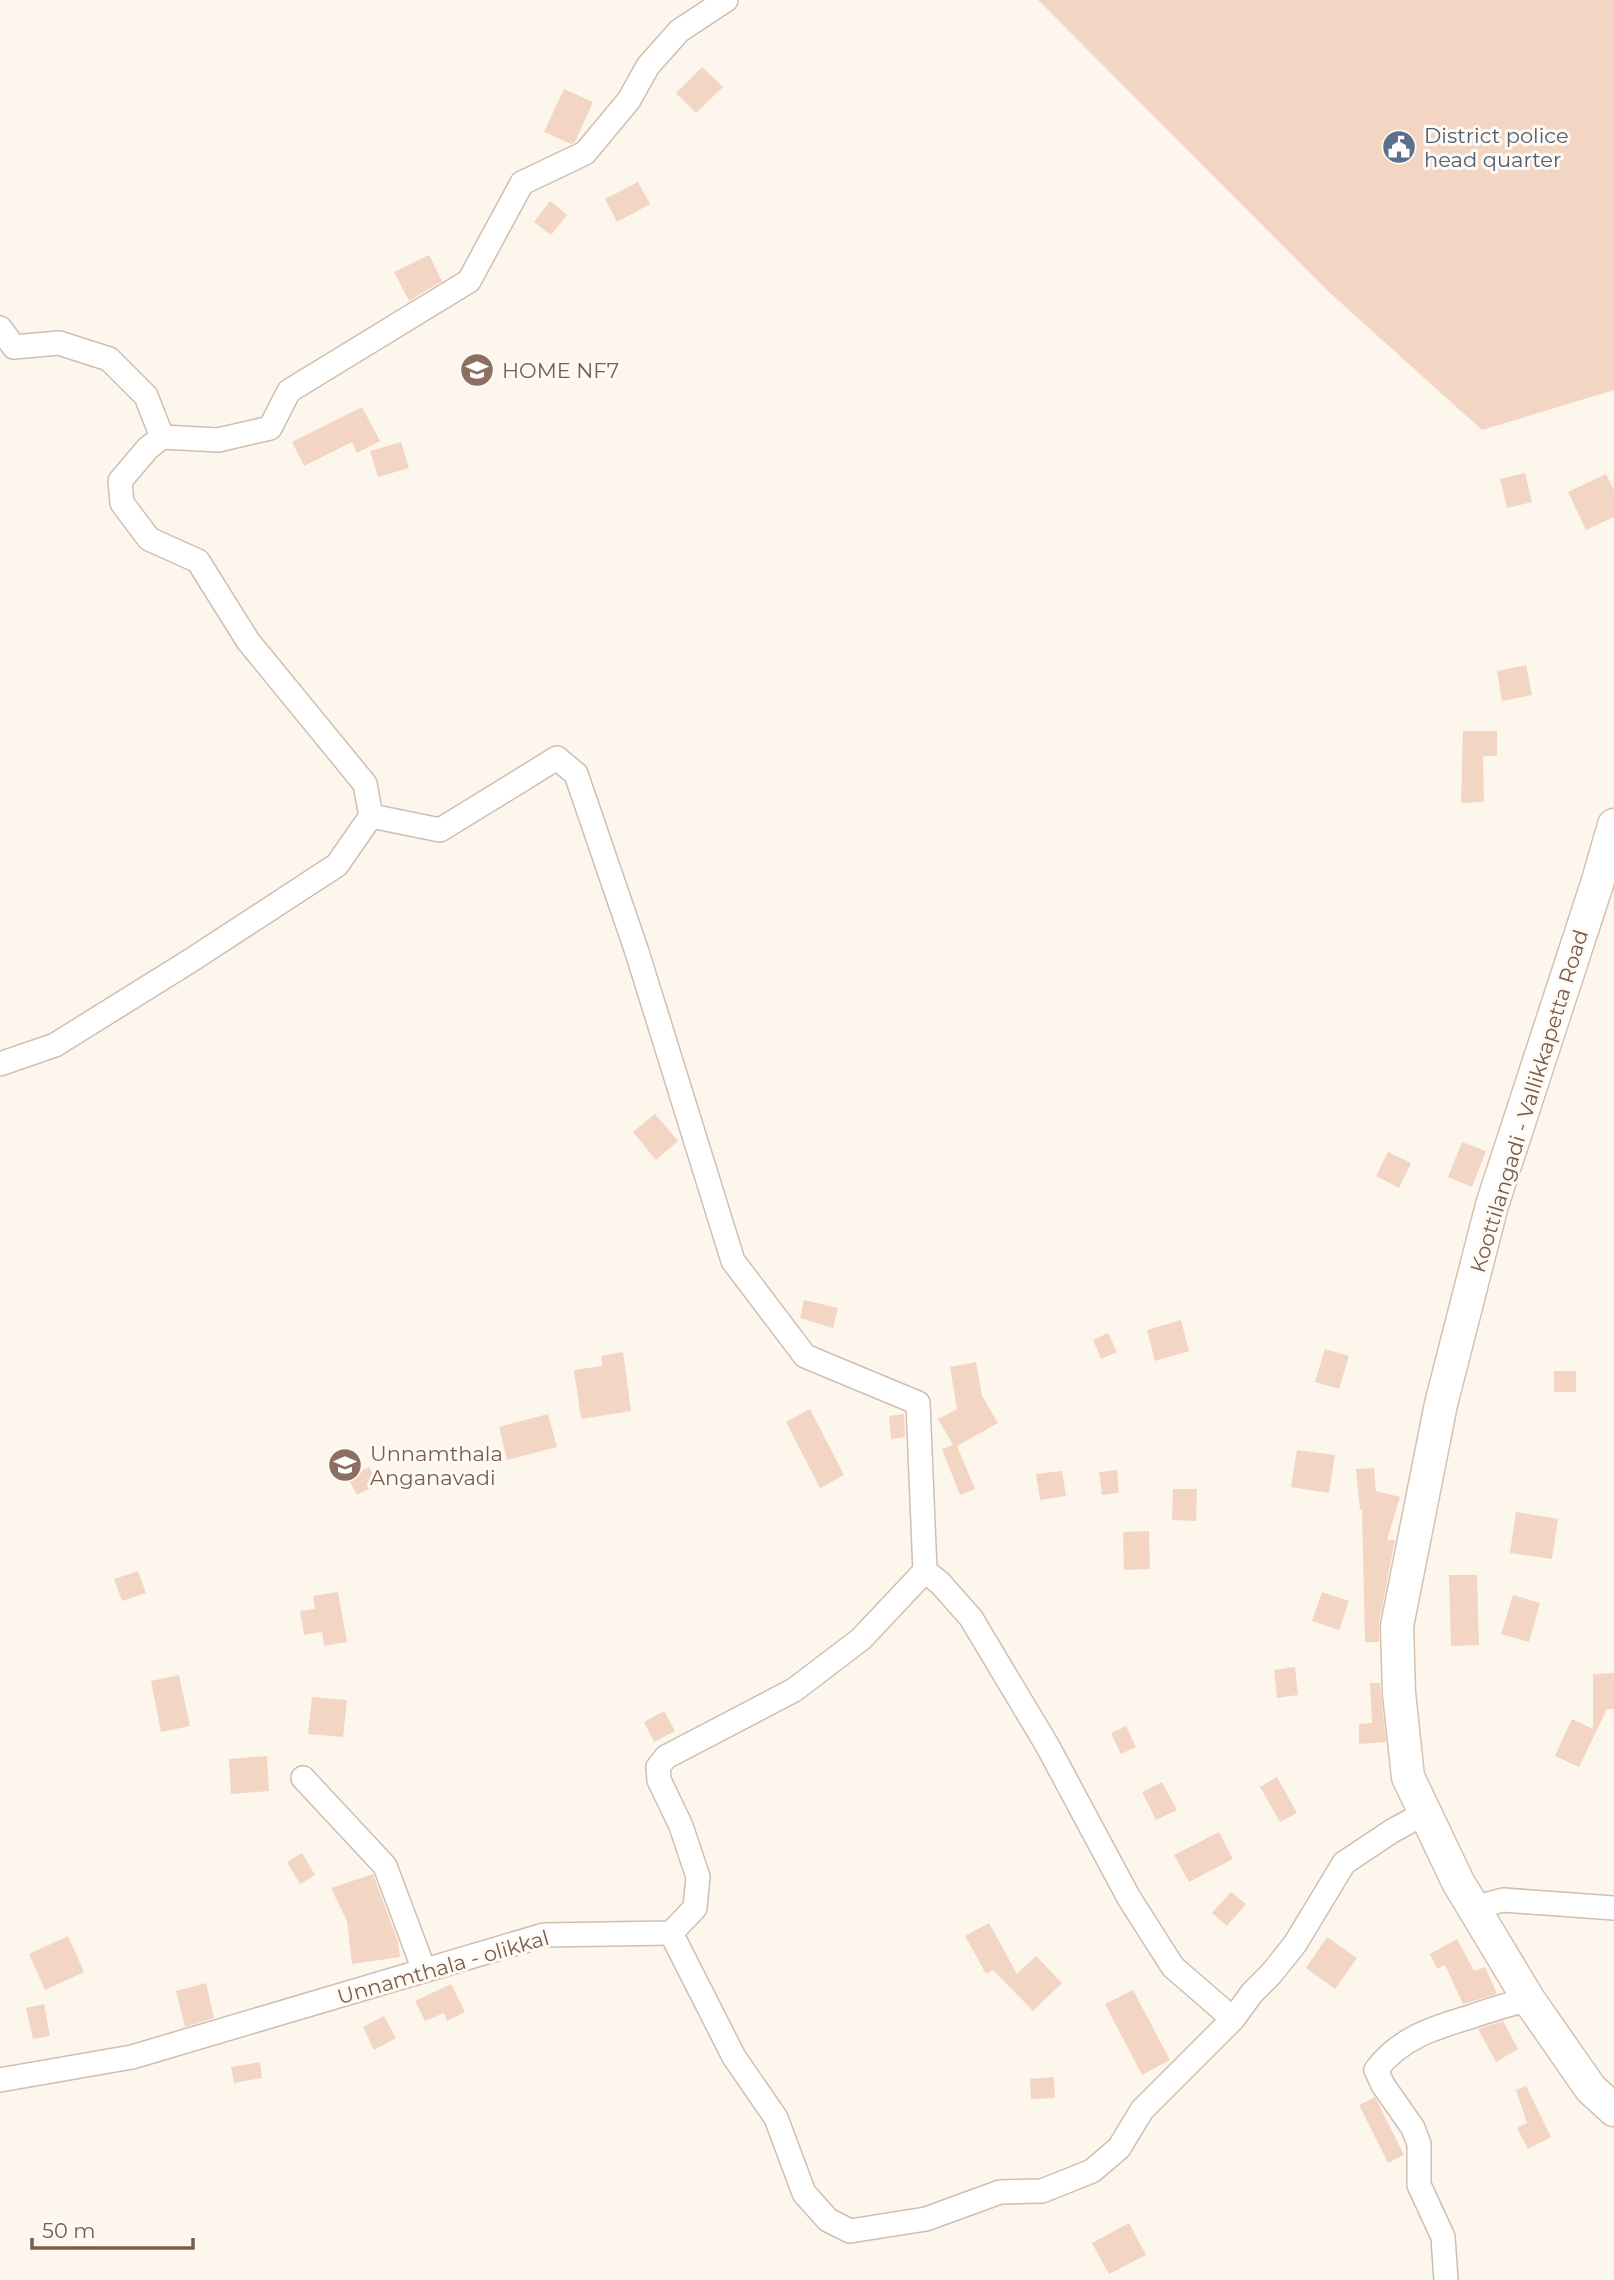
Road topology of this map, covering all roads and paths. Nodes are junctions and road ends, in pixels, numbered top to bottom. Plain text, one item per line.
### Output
1 (726, 0) edge
2 (0, 328) edge
3 (162, 437) junction
4 (371, 817) junction
5 (1614, 825) edge
6 (0, 1064) edge
7 (925, 1572) junction
8 (303, 1778) dead end
9 (1425, 1814) junction
10 (1473, 1908) junction
11 (1614, 1908) edge
12 (671, 1933) junction
13 (424, 1970) junction
14 (1529, 2000) junction
15 (1233, 2019) junction
16 (0, 2080) edge
17 (1614, 2110) edge
18 (1446, 2280) edge

1 - 3 street
2 - 3 street
3 - 4 street
4 - 6 street
4 - 7 street
5 - 9 main road, Koottilangadi - Vallikkapetta Road
7 - 12 street
7 - 15 street
8 - 13 street
9 - 10 main road, Koottilangadi - Vallikkapetta Road
9 - 15 street
10 - 11 street
10 - 14 main road, Koottilangadi - Vallikkapetta Road
12 - 13 street, Unnamthala - olikkal
12 - 15 street
13 - 16 street, Unnamthala - olikkal
14 - 17 main road, Koottilangadi - Vallikkapetta Road
14 - 18 street

